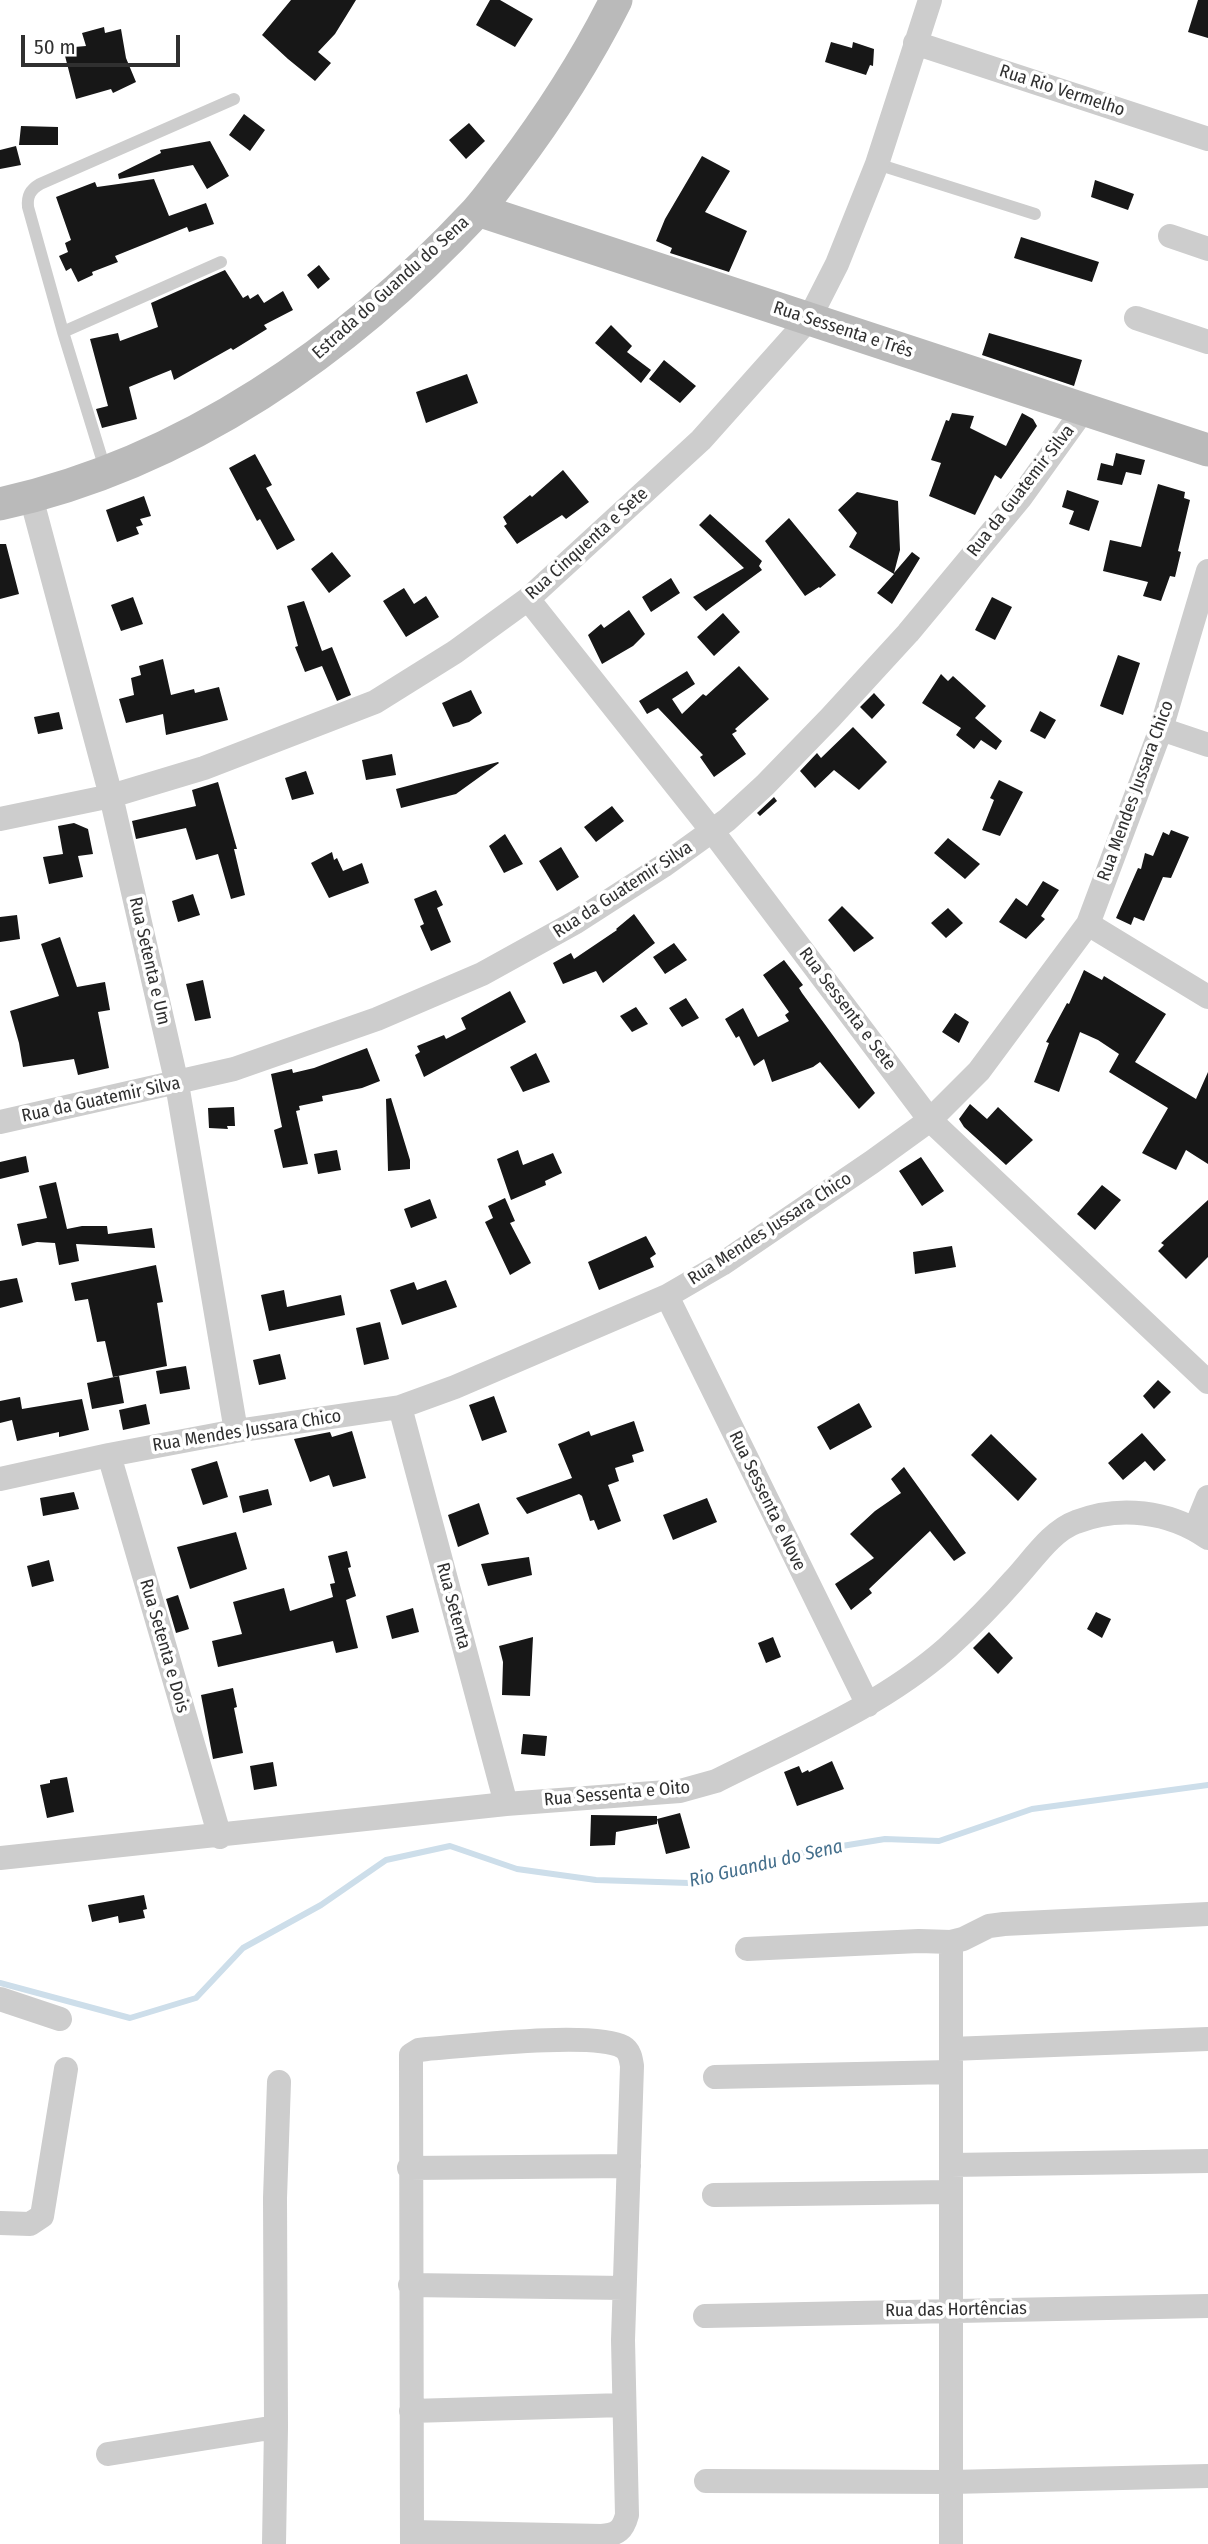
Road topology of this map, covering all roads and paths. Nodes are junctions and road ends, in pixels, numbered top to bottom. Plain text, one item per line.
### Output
1 (616, 0) edge
2 (930, 0) edge
3 (915, 44) junction
4 (234, 99) dead end
5 (1208, 139) edge
6 (877, 164) junction
7 (478, 210) junction
8 (1035, 214) dead end
9 (1170, 236) dead end
10 (1208, 248) edge
11 (221, 262) dead end
12 (1136, 318) dead end
13 (809, 319) junction
14 (63, 332) junction
15 (1208, 342) edge
16 (1084, 409) junction
17 (1208, 450) edge
18 (106, 472) junction
19 (15, 501) edge
20 (1208, 572) edge
21 (528, 599) junction
22 (1161, 729) junction
23 (1208, 745) edge
24 (111, 796) junction
25 (0, 819) edge
26 (713, 832) junction
27 (1088, 924) junction
28 (1208, 998) edge
29 (177, 1084) junction
30 (930, 1120) junction
31 (0, 1122) edge
32 (667, 1296) junction
33 (1208, 1381) edge
34 (400, 1407) junction
35 (236, 1431) junction
36 (108, 1455) junction
37 (0, 1479) edge
38 (1208, 1497) edge
39 (1201, 1533) edge
40 (868, 1705) junction
41 (506, 1804) junction
42 (220, 1837) junction
43 (0, 1858) edge
44 (1208, 1914) edge
45 (951, 1941) junction
46 (747, 1949) dead end
47 (0, 1999) edge
48 (60, 2020) dead end
49 (1208, 2039) edge
50 (951, 2060) junction
51 (66, 2069) dead end
52 (715, 2077) dead end
53 (279, 2082) dead end
54 (1208, 2161) edge
55 (951, 2165) junction
56 (629, 2166) junction
57 (409, 2168) junction
58 (951, 2192) junction
59 (714, 2195) dead end
60 (0, 2223) edge
61 (410, 2286) junction
62 (624, 2288) junction
63 (1208, 2306) edge
64 (951, 2310) junction
65 (705, 2316) dead end
66 (624, 2405) junction
67 (411, 2411) junction
68 (276, 2427) junction
69 (107, 2454) dead end
70 (1208, 2476) edge
71 (706, 2481) dead end
72 (951, 2482) junction
73 (412, 2538) edge
74 (274, 2544) edge
75 (951, 2544) edge

1 - 7 main road, Estrada do Guandu do Sena
2 - 3 street, Rua Cinquenta e Sete
3 - 5 street, Rua Rio Vermelho
3 - 6 street, Rua Cinquenta e Sete
4 - 14 lane
6 - 8 lane
6 - 13 street, Rua Cinquenta e Sete
7 - 13 main road, Rua Sessenta e Três
7 - 18 main road, Estrada do Guandu do Sena
9 - 10 street
11 - 14 lane
12 - 15 street
13 - 16 main road, Rua Sessenta e Três
13 - 21 street, Rua Cinquenta e Sete
14 - 18 lane
16 - 17 main road, Rua Sessenta e Três
16 - 26 street, Rua da Guatemir Silva
18 - 19 main road, Estrada do Guandu do Sena
19 - 24 street, Rua Setenta e Um
20 - 22 street, Rua Mendes Jussara Chico
21 - 24 street, Rua Cinquenta e Sete
21 - 26 street, Rua Sessenta e Sete
22 - 23 street
22 - 27 street, Rua Mendes Jussara Chico
24 - 25 street, Rua Cinquenta e Sete
24 - 29 street, Rua Setenta e Um
26 - 29 street, Rua da Guatemir Silva
26 - 30 street, Rua Sessenta e Sete
27 - 28 street
27 - 30 street, Rua Mendes Jussara Chico
29 - 31 street, Rua da Guatemir Silva
29 - 35 street, Rua Setenta e Um
30 - 32 street, Rua Mendes Jussara Chico
30 - 33 street, Rua Sessenta e Sete
32 - 34 street, Rua Mendes Jussara Chico
32 - 40 street, Rua Sessenta e Nove
34 - 35 street, Rua Mendes Jussara Chico
34 - 41 street, Rua Setenta
35 - 36 street, Rua Mendes Jussara Chico
36 - 37 street, Rua Mendes Jussara Chico
36 - 42 street, Rua Setenta e Dois
38 - 39 street, Rua Sessenta e Oito
39 - 40 street, Rua Sessenta e Oito
40 - 41 street, Rua Sessenta e Oito
41 - 42 street, Rua Sessenta e Oito
42 - 43 street, Rua Sessenta e Oito
44 - 45 street
45 - 46 street
45 - 50 street
47 - 48 street
49 - 50 street
50 - 52 street
50 - 55 street
51 - 60 street
53 - 68 street
54 - 55 street
55 - 58 street
56 - 57 street
56 - 57 street
56 - 62 street
57 - 61 street
58 - 59 street
58 - 64 street
61 - 62 street
61 - 67 street
62 - 66 street
63 - 64 street, Rua das Hortências
64 - 65 street, Rua das Hortências
64 - 72 street
66 - 67 street
66 - 73 street
67 - 73 street
68 - 69 street
68 - 74 street
70 - 72 street
71 - 72 street
72 - 75 street

